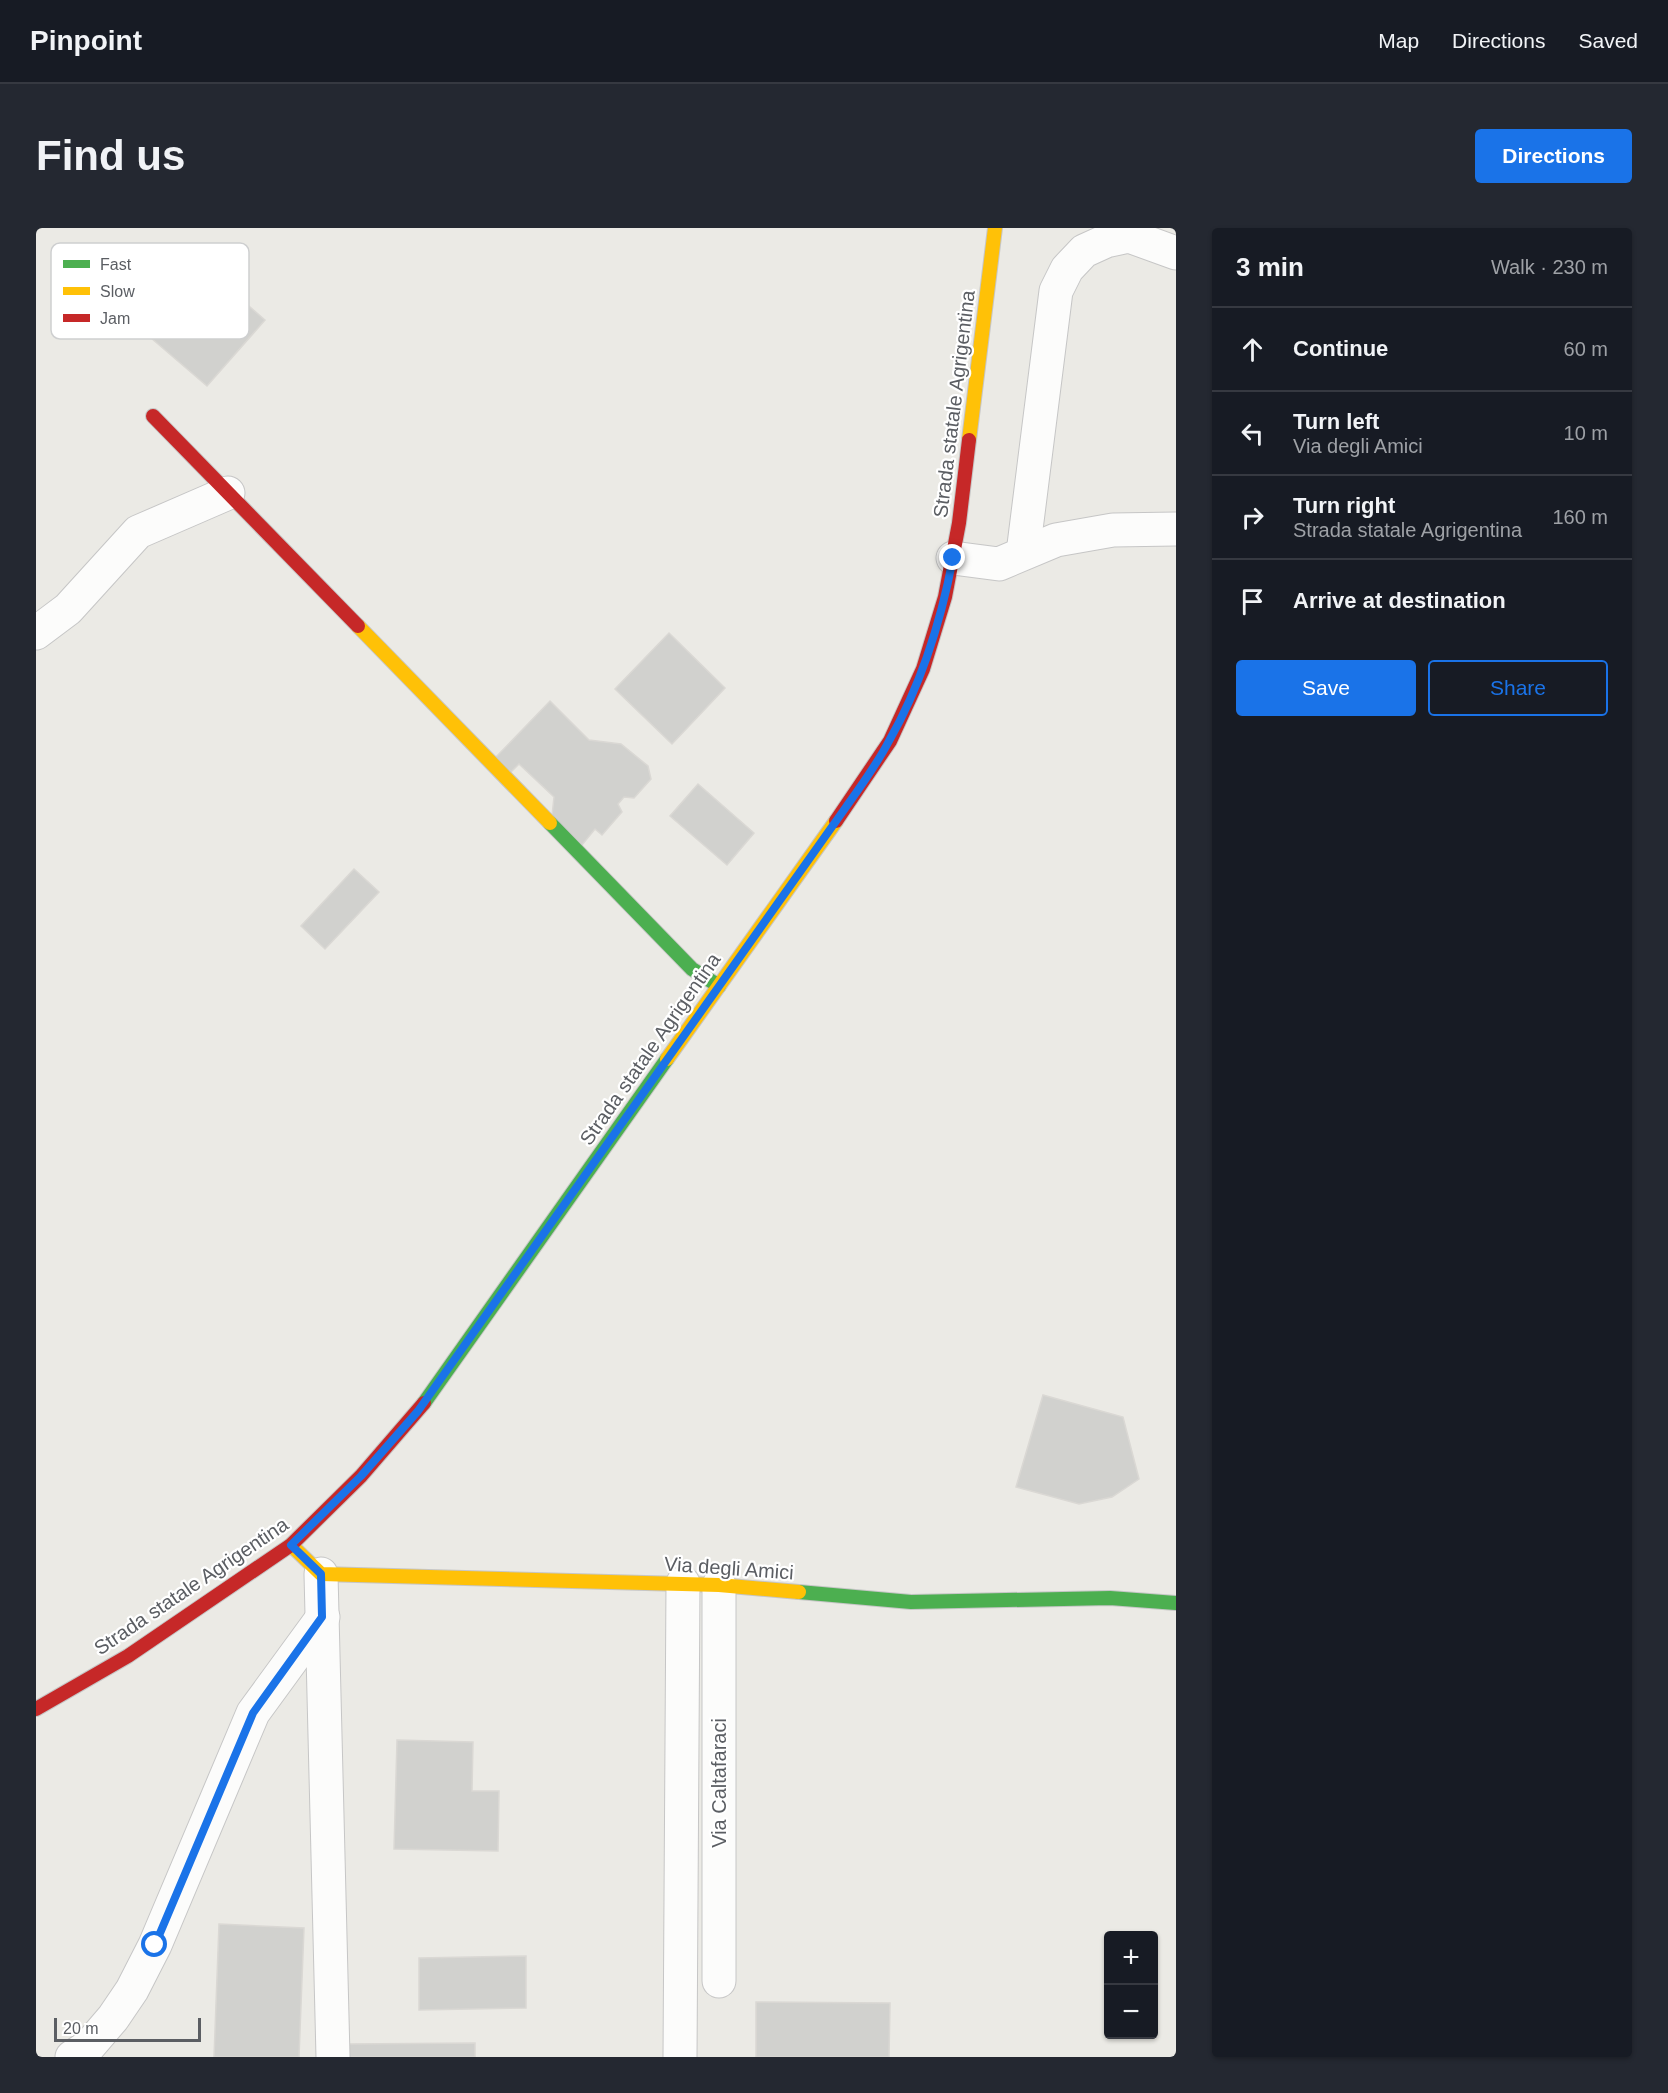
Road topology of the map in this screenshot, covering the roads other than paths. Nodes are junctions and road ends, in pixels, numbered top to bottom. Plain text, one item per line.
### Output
1 (995, 228) edge
2 (1176, 253) edge
3 (153, 416) dead end
4 (228, 493) junction
5 (1176, 529) edge
6 (1023, 553) junction
7 (953, 558) junction
8 (36, 633) edge
9 (719, 986) junction
10 (291, 1545) junction
11 (321, 1574) junction
12 (683, 1583) junction
13 (719, 1585) junction
14 (1176, 1603) edge
15 (322, 1617) junction
16 (36, 1709) edge
17 (719, 1981) dead end
18 (72, 2057) edge
19 (333, 2057) edge
20 (680, 2057) edge

1 - 7 main road, Strada statale Agrigentina
2 - 6 street
3 - 4 main road
4 - 8 street
4 - 9 main road
5 - 6 street
6 - 7 street
7 - 9 main road, Strada statale Agrigentina
9 - 10 main road, Strada statale Agrigentina
10 - 11 main road
10 - 16 main road, Strada statale Agrigentina
11 - 12 main road, Via degli Amici
11 - 15 street
12 - 13 main road, Via degli Amici
12 - 20 street
13 - 14 main road, Via degli Amici
13 - 17 street, Via Caltafaraci
15 - 18 street
15 - 19 street

